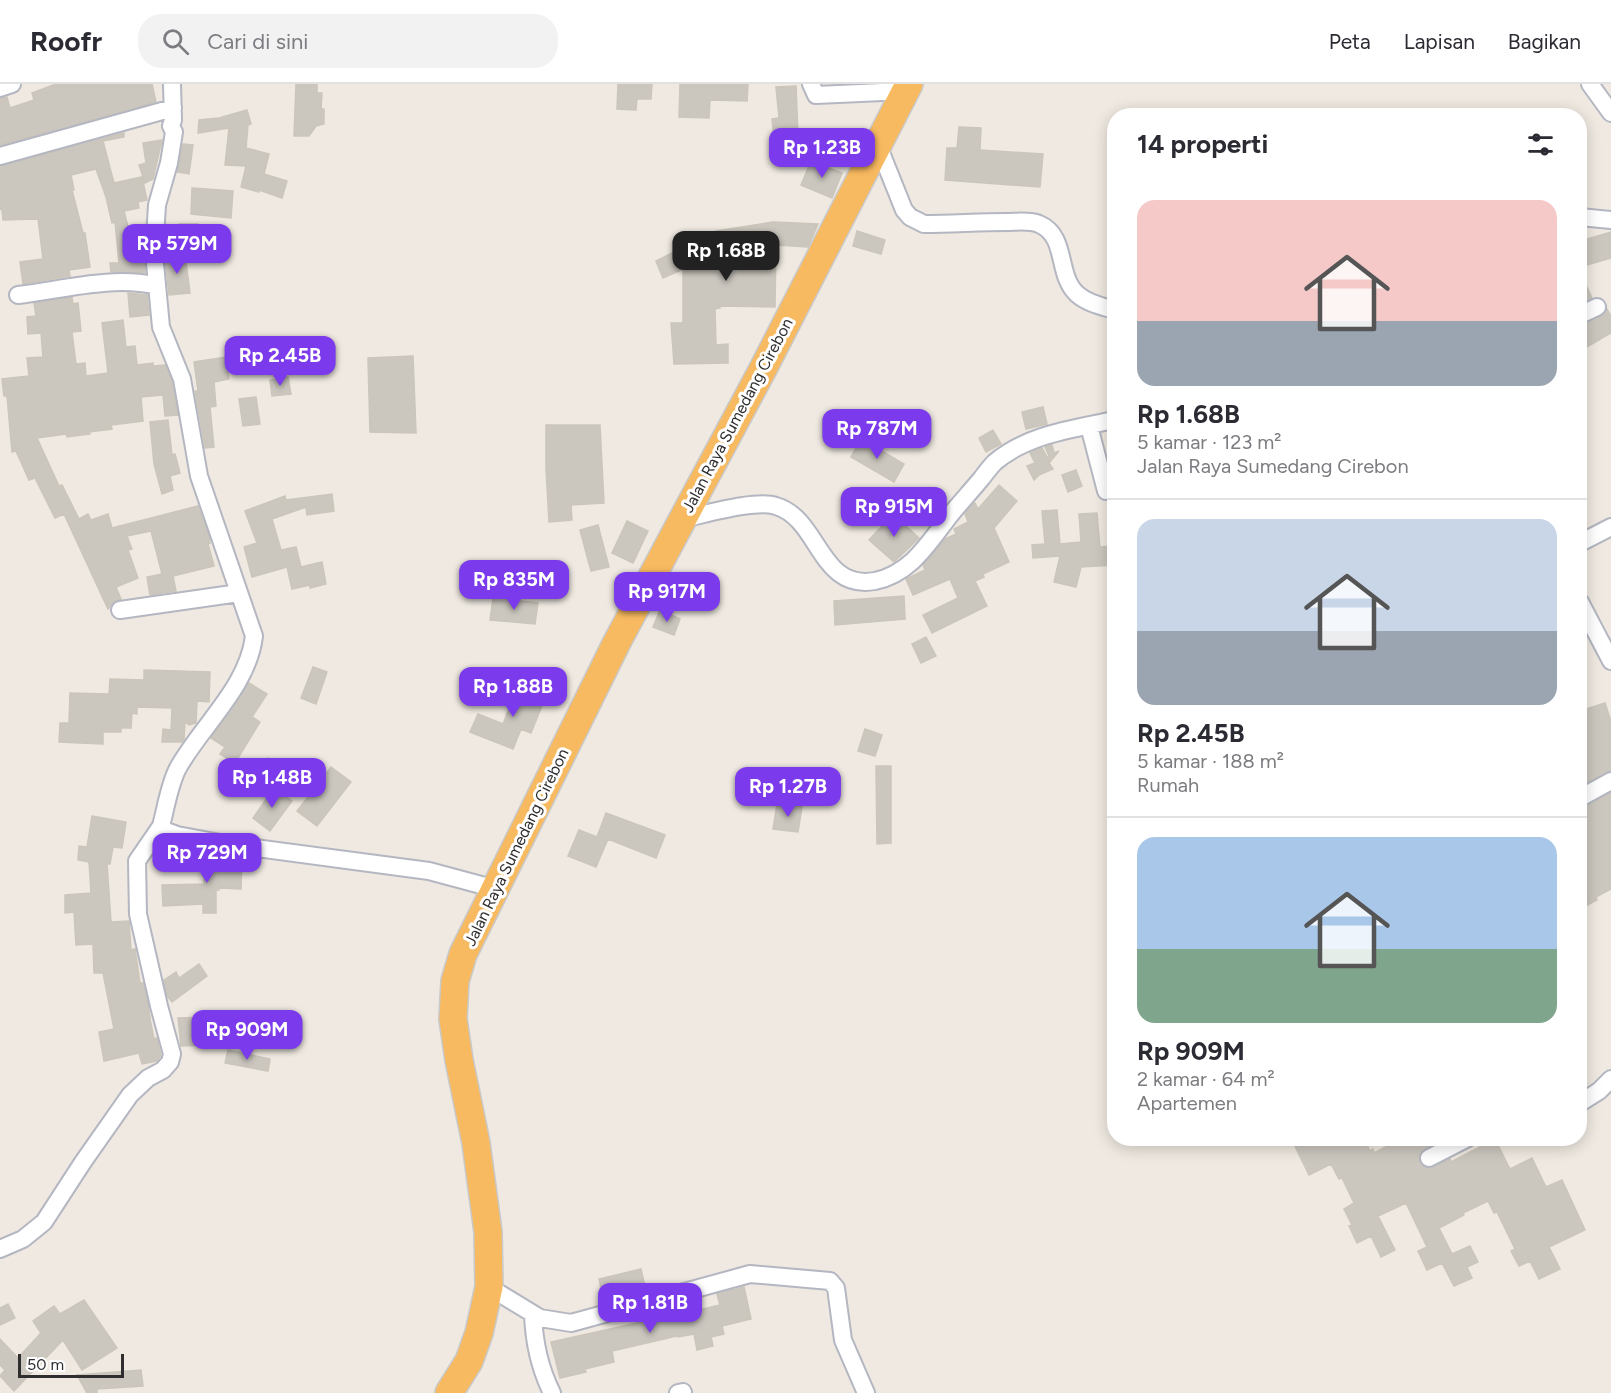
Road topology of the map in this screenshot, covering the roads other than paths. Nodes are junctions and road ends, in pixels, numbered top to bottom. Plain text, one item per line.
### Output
1 (12, 84) edge
2 (172, 84) edge
3 (811, 84) edge
4 (1590, 84) edge
5 (0, 88) edge
6 (907, 88) edge
7 (173, 108) junction
8 (1611, 113) edge
9 (878, 145) junction
10 (0, 156) edge
11 (1587, 218) edge
12 (1611, 220) edge
13 (157, 286) junction
14 (18, 295) dead end
15 (1107, 308) edge
16 (1597, 308) dead end
17 (1587, 312) edge
18 (1107, 422) edge
19 (1089, 426) junction
20 (1106, 490) dead end
21 (682, 519) junction
22 (1611, 527) edge
23 (1587, 539) edge
24 (239, 593) junction
25 (120, 610) dead end
26 (1587, 615) edge
27 (1611, 661) edge
28 (1611, 781) edge
29 (1587, 794) edge
30 (161, 826) junction
31 (496, 889) junction
32 (1611, 1079) edge
33 (1587, 1099) edge
34 (1452, 1146) edge
35 (1429, 1158) dead end
36 (0, 1249) edge
37 (489, 1287) junction
38 (533, 1314) junction
39 (449, 1393) edge
40 (552, 1393) edge
41 (866, 1393) edge

1 - 5 street
2 - 7 street
3 - 6 street
4 - 8 street
6 - 9 highway, Jalan Raya Sumedang Cirebon
7 - 10 street
7 - 13 street
9 - 15 street
9 - 21 highway, Jalan Raya Sumedang Cirebon
11 - 12 street
13 - 14 street
13 - 24 street
16 - 17 street
18 - 19 street
19 - 20 street
19 - 21 street
21 - 31 highway, Jalan Raya Sumedang Cirebon
22 - 23 street
24 - 25 street
24 - 30 street
26 - 27 street
28 - 29 street
30 - 31 street
30 - 36 street
31 - 37 highway, Jalan Raya Sumedang Cirebon
32 - 33 street
34 - 35 street
37 - 38 street
37 - 39 highway, Jalan Raya Sumedang Cirebon
38 - 40 street
38 - 41 street

